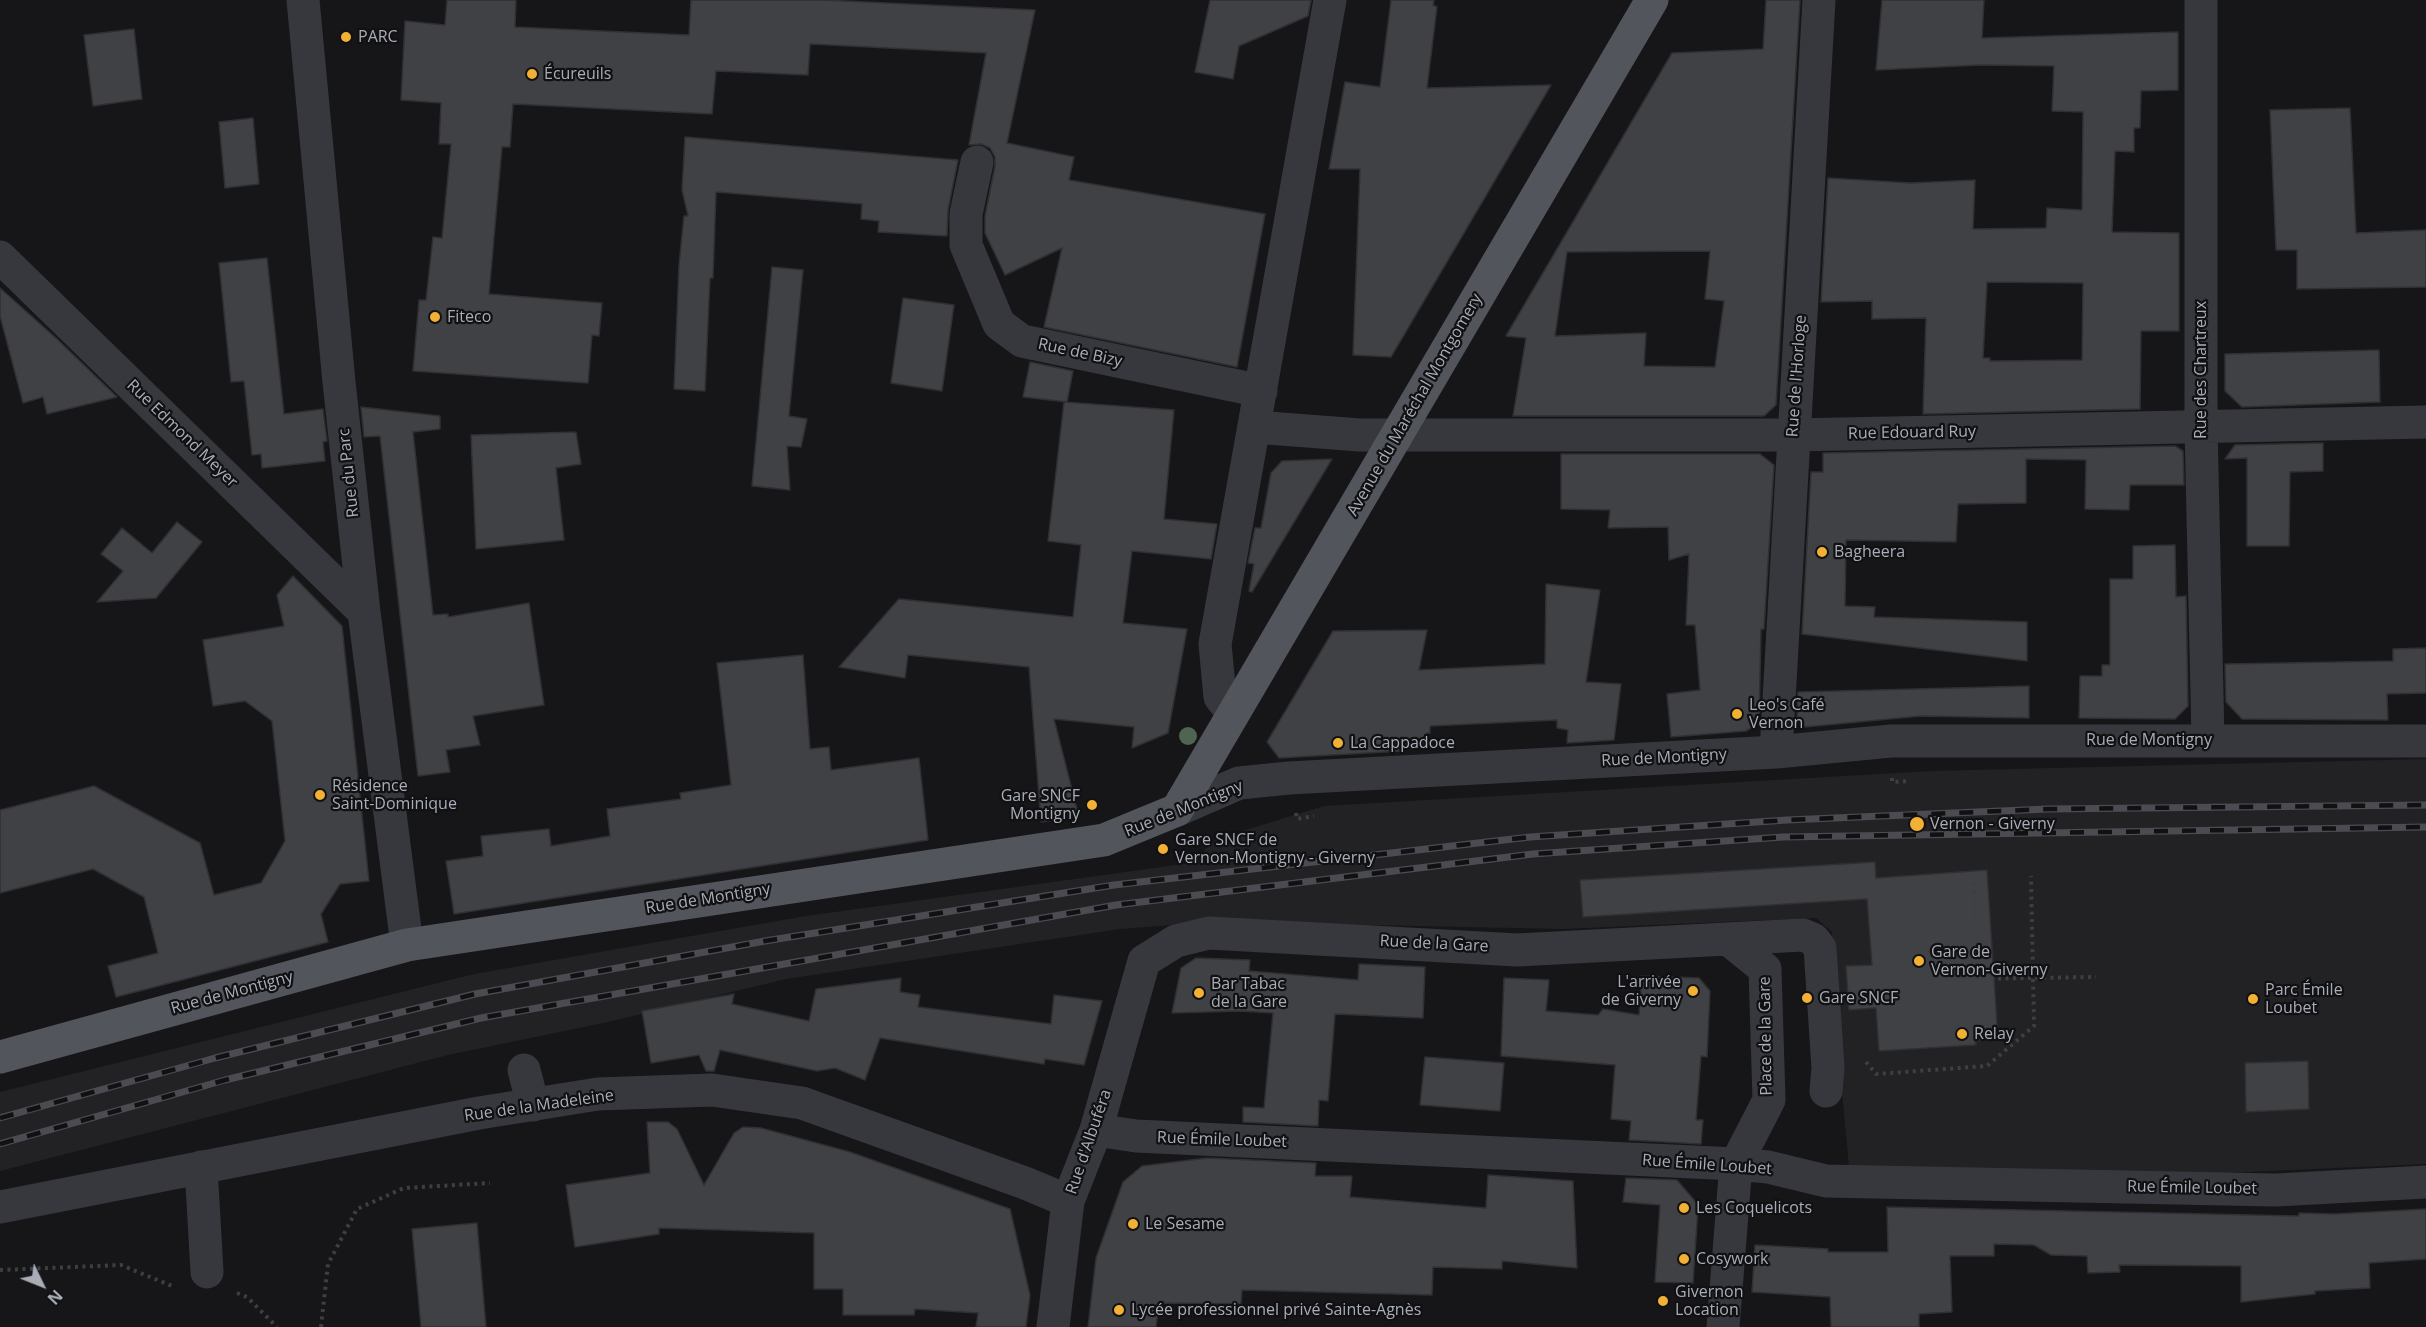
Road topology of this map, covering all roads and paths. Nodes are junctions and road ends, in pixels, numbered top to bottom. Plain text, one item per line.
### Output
1 (303, 0) edge
2 (1330, 0) edge
3 (1652, 0) edge
4 (1819, 0) edge
5 (2200, 0) edge
6 (977, 162) dead end
7 (0, 257) edge
8 (1261, 391) junction
9 (2426, 422) edge
10 (2200, 426) junction
11 (1255, 427) junction
12 (1398, 435) junction
13 (1793, 435) junction
14 (364, 612) junction
15 (1233, 713) junction
16 (2208, 740) junction
17 (2426, 741) edge
18 (1776, 752) junction
19 (1177, 810) junction
20 (2031, 876) dead end
21 (1974, 883) dead end
22 (1976, 916) dead end
23 (1729, 940) junction
24 (407, 945) junction
25 (1144, 960) joint
26 (2032, 977) junction
27 (2096, 977) dead end
28 (1968, 979) dead end
29 (0, 1057) edge
30 (1865, 1061) dead end
31 (524, 1070) dead end
32 (1826, 1091) dead end
33 (533, 1105) junction
34 (1096, 1130) junction
35 (1736, 1164) junction
36 (201, 1167) junction
37 (2426, 1182) edge
38 (490, 1183) dead end
39 (1068, 1201) junction
40 (0, 1208) edge
41 (0, 1270) edge
42 (216, 1281) joint
43 (179, 1289) dead end
44 (277, 1327) edge
45 (321, 1327) edge
46 (1053, 1327) edge
47 (1724, 1327) edge

1 - 14 street, Rue du Parc
2 - 8 street
3 - 12 main road, Avenue du Maréchal Montgomery
4 - 13 street, Rue de l'Horloge
5 - 10 street, Rue des Chartreux
6 - 8 street, Rue de Bizy
7 - 14 street, Rue Edmond Meyer
8 - 11 street
9 - 10 street, Rue Edouard Ruy
10 - 13 street, Rue Edouard Ruy
10 - 16 street, Rue des Chartreux
11 - 12 street, Rue Edouard Ruy
11 - 15 street
12 - 13 street, Rue Edouard Ruy
12 - 15 main road, Avenue du Maréchal Montgomery
13 - 18 street, Rue de l'Horloge
14 - 24 street, Rue du Parc
15 - 19 main road, Avenue du Maréchal Montgomery
16 - 17 street, Rue de Montigny
16 - 18 street, Rue de Montigny
18 - 19 street, Rue de Montigny
19 - 24 main road, Rue de Montigny
20 - 26 path
21 - 22 path
23 - 25 street, Rue de la Gare
23 - 32 street
23 - 35 street, Place de la Gare
24 - 29 main road, Rue de Montigny
25 - 34 street, Rue d'Albuféra
26 - 27 path
26 - 28 path
26 - 30 path
31 - 33 street
33 - 36 street, Rue de la Madeleine
33 - 39 street, Rue de la Madeleine
34 - 35 street, Rue Émile Loubet
34 - 39 street, Rue d'Albuféra
35 - 37 street, Rue Émile Loubet
35 - 47 street
36 - 40 street, Rue de la Madeleine
36 - 42 street
38 - 45 path
39 - 46 street, Rue d'Albuféra
41 - 43 path
42 - 44 path

